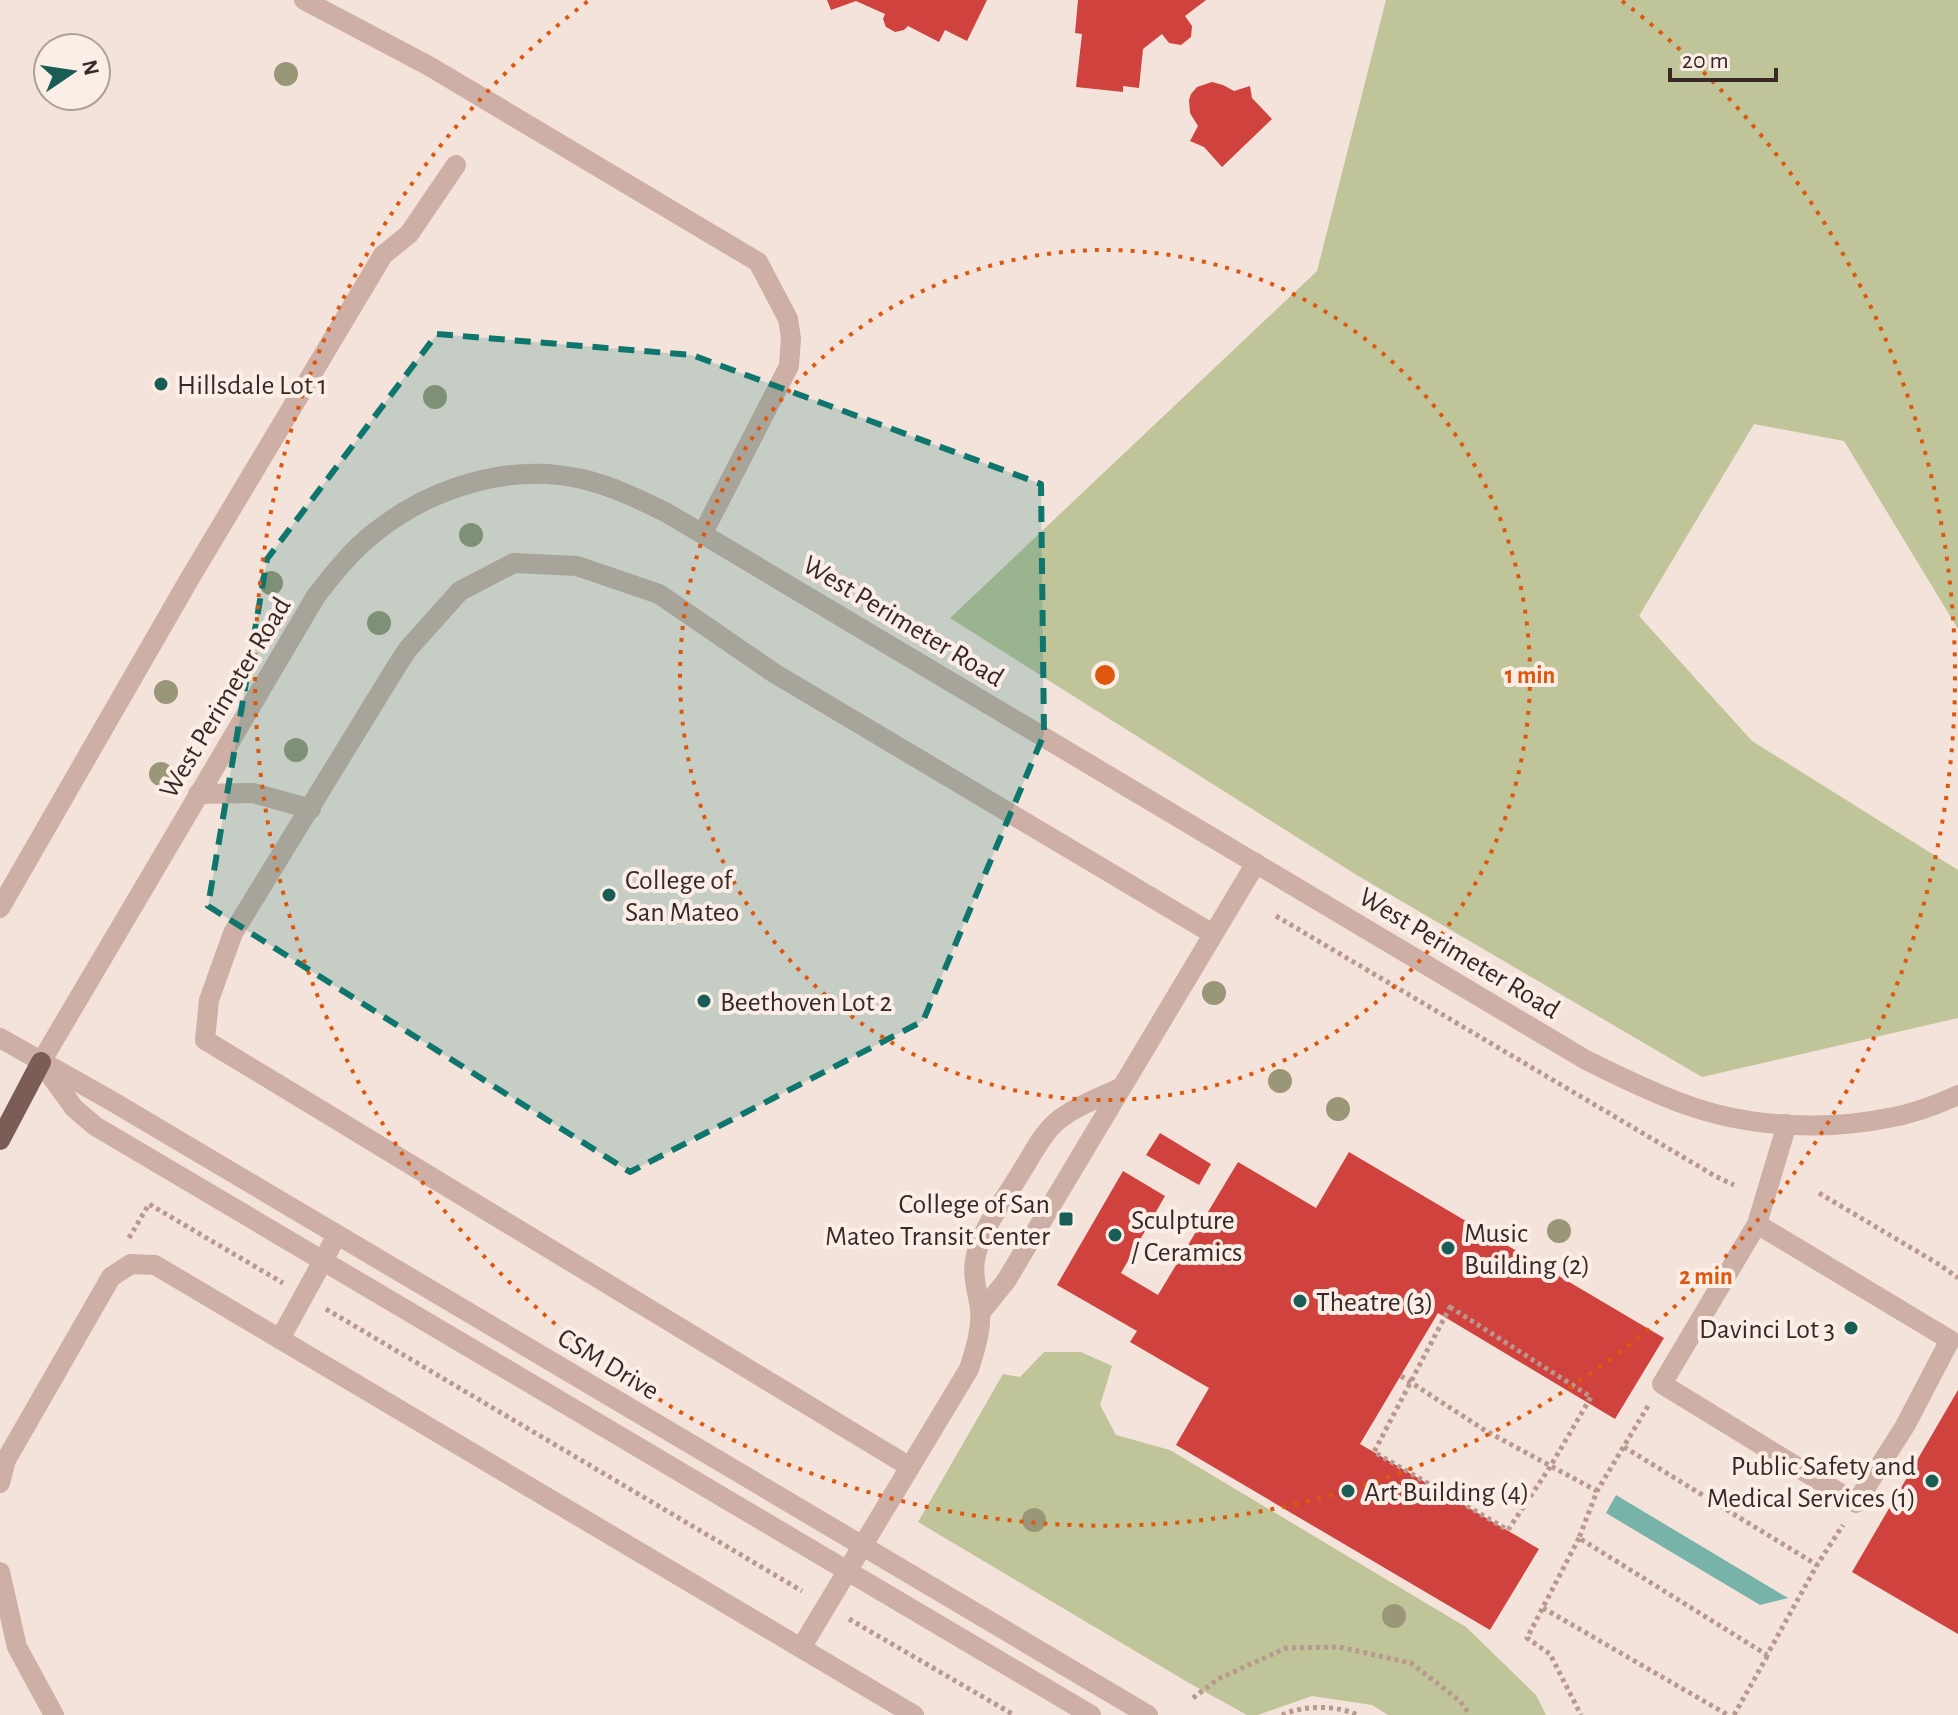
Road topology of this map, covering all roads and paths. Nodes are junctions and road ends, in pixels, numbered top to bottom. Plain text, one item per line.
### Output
1 (304, 0) edge
2 (456, 165) dead end
3 (703, 533) junction
4 (198, 794) junction
5 (311, 809) junction
6 (1256, 863) junction
7 (0, 908) edge
8 (1276, 916) dead end
9 (1213, 934) junction
10 (0, 1038) edge
11 (41, 1062) junction
12 (1120, 1088) junction
13 (1958, 1095) edge
14 (1787, 1124) junction
15 (0, 1140) edge
16 (1734, 1185) dead end
17 (1819, 1193) dead end
18 (1757, 1224) junction
19 (337, 1235) junction
20 (323, 1261) junction
21 (131, 1264) junction
22 (1958, 1278) edge
23 (303, 1295) junction
24 (981, 1312) junction
25 (280, 1339) junction
26 (1401, 1376) dead end
27 (1411, 1383) junction
28 (1662, 1384) junction
29 (1624, 1447) junction
30 (910, 1467) junction
31 (1550, 1467) junction
32 (0, 1483) edge
33 (1597, 1491) junction
34 (1856, 1503) junction
35 (1579, 1538) junction
36 (862, 1546) junction
37 (1817, 1565) junction
38 (847, 1571) junction
39 (0, 1572) edge
40 (826, 1605) junction
41 (1543, 1608) junction
42 (801, 1648) junction
43 (1770, 1651) junction
44 (1193, 1698) dead end
45 (54, 1715) edge
46 (914, 1715) edge
47 (1014, 1715) edge
48 (1091, 1715) edge
49 (1148, 1715) edge
50 (1282, 1715) edge
51 (1358, 1715) edge
52 (1470, 1715) edge
53 (1581, 1715) edge
54 (1728, 1715) edge
55 (1734, 1715) edge

1 - 3 street
2 - 7 street
3 - 4 street, West Perimeter Road
3 - 6 street, West Perimeter Road
4 - 5 street
4 - 11 street, West Perimeter Road
5 - 9 street
5 - 30 street
6 - 9 street
6 - 14 street, West Perimeter Road
8 - 16 path
9 - 12 street
10 - 11 street, CSM Drive
11 - 15 main road
11 - 19 street, CSM Drive
11 - 20 street, CSM Drive
12 - 24 street
12 - 24 street
13 - 14 street, West Perimeter Road
14 - 18 street
17 - 22 path
18 - 28 street
18 - 34 street
19 - 20 street
19 - 36 street, CSM Drive
20 - 23 street
20 - 38 street, CSM Drive
21 - 23 path
21 - 25 street
21 - 32 street
23 - 25 street
23 - 40 path
24 - 30 street
25 - 42 street
26 - 27 path
27 - 31 path
27 - 31 path
27 - 31 path
28 - 29 path
28 - 34 street
29 - 33 path
29 - 37 path
30 - 36 street
31 - 33 path
33 - 35 path
34 - 37 path
35 - 41 path
35 - 43 path
36 - 38 street
36 - 49 street, CSM Drive
37 - 43 path
38 - 40 street
38 - 48 street, CSM Drive
39 - 45 street
40 - 42 street
40 - 47 path
41 - 53 path
41 - 54 path
42 - 46 street
43 - 55 path
44 - 52 path
50 - 51 path

